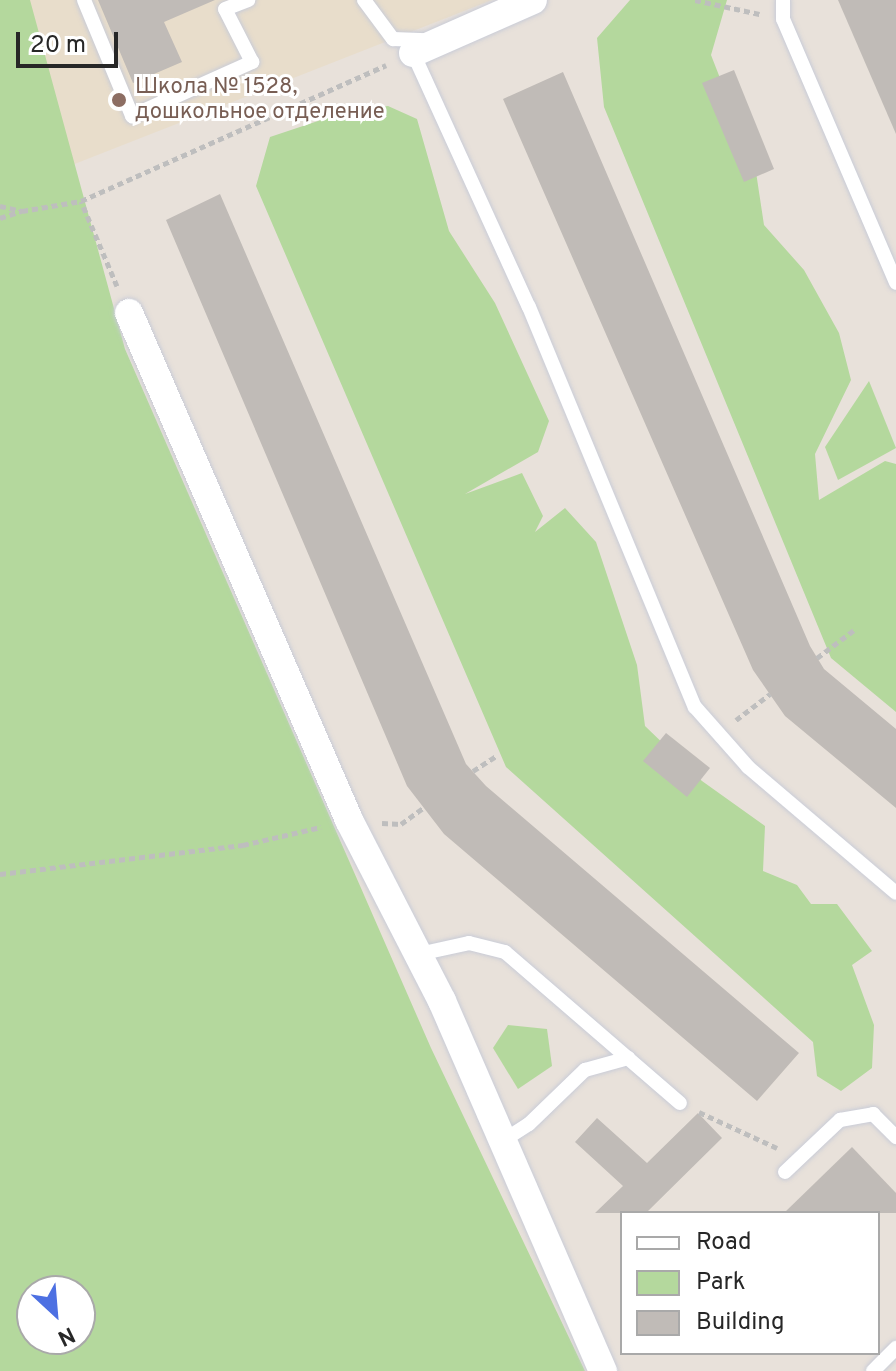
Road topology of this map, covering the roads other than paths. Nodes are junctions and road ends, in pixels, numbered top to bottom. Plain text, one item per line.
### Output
1 (84, 0) edge
2 (248, 0) edge
3 (364, 0) edge
4 (533, 0) edge
5 (783, 0) edge
6 (442, 40) junction
7 (413, 53) joint
8 (896, 283) edge
9 (129, 313) road end
10 (896, 893) edge
11 (419, 954) junction
12 (628, 1058) junction
13 (680, 1103) road end
14 (896, 1137) edge
15 (500, 1143) junction
16 (785, 1172) dead end
17 (896, 1348) edge
18 (603, 1371) edge
19 (873, 1371) edge

1 - 2 lane
3 - 6 lane
4 - 6 street
5 - 8 lane
6 - 7 street
7 - 10 lane
9 - 11 street
11 - 12 lane
11 - 15 street
12 - 13 lane
12 - 15 lane
14 - 16 lane
15 - 18 street
17 - 19 lane

